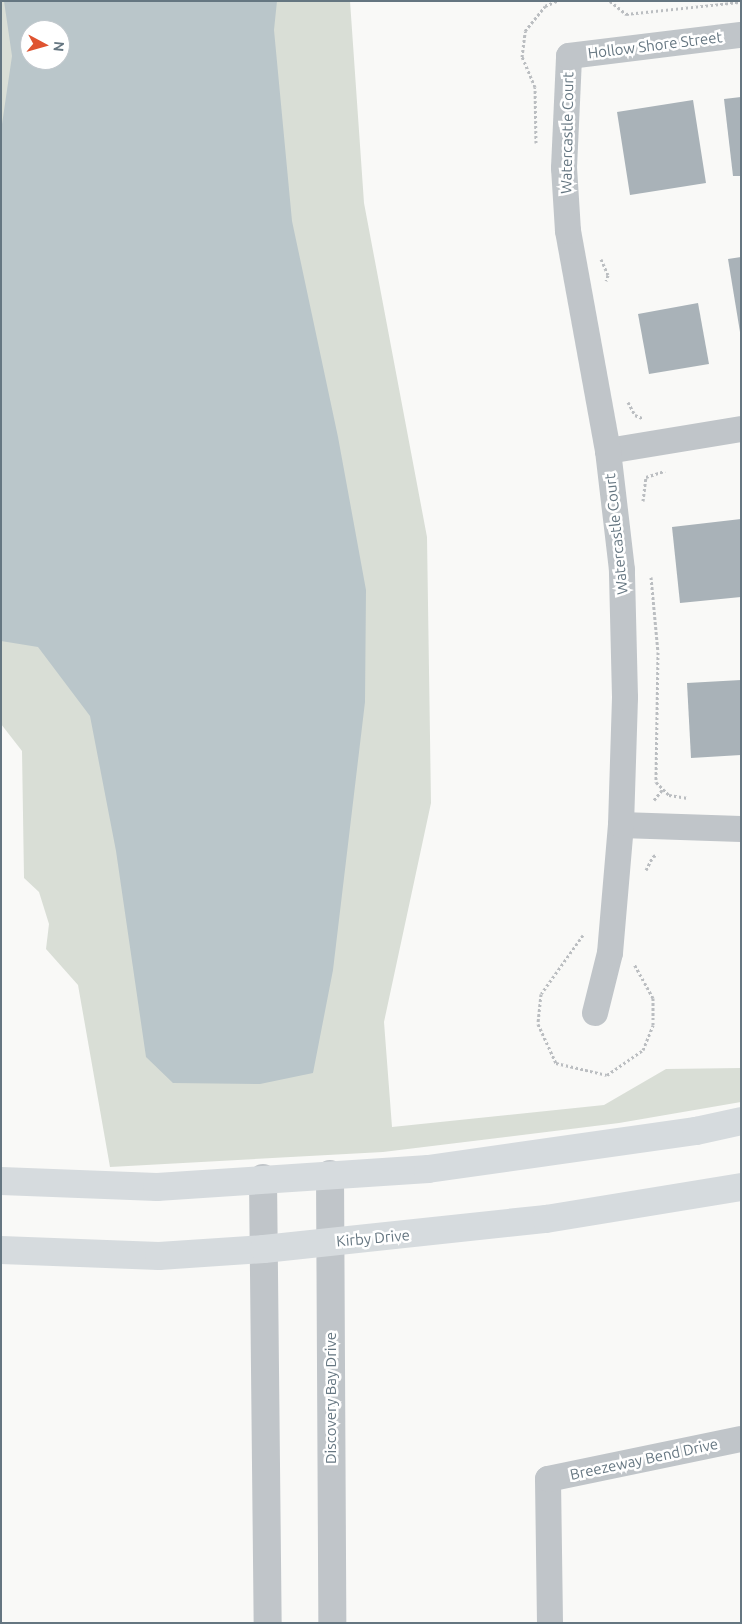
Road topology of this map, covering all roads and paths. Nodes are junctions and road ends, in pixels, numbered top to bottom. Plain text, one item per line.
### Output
1 (557, 1) edge
2 (610, 1) edge
3 (741, 2) edge
4 (741, 35) edge
5 (569, 56) joint
6 (536, 153) dead end
7 (599, 256) dead end
8 (605, 283) dead end
9 (624, 394) dead end
10 (647, 420) dead end
11 (741, 429) edge
12 (608, 451) junction
13 (670, 469) dead end
14 (642, 503) dead end
15 (651, 576) dead end
16 (695, 800) dead end
17 (621, 825) junction
18 (741, 830) edge
19 (662, 853) dead end
20 (645, 877) dead end
21 (585, 926) dead end
22 (633, 958) dead end
23 (595, 1013) dead end
24 (741, 1120) edge
25 (330, 1174) junction
26 (263, 1178) junction
27 (1, 1181) edge
28 (741, 1187) edge
29 (330, 1242) junction
30 (264, 1249) junction
31 (1, 1250) edge
32 (741, 1439) edge
33 (268, 1623) edge
34 (332, 1623) edge
35 (550, 1623) edge

1 - 6 path
2 - 3 path
4 - 5 street, Hollow Shore Street
5 - 12 street, Watercastle Court
7 - 8 path
9 - 10 path
11 - 12 street
12 - 17 street, Watercastle Court
13 - 14 path
15 - 16 path
17 - 18 street
17 - 23 street, Watercastle Court
19 - 20 path
21 - 22 path
24 - 25 main road
25 - 26 main road
25 - 29 street, Discovery Bay Drive
26 - 27 main road
26 - 30 street
28 - 29 main road, Kirby Drive
29 - 30 main road, Kirby Drive
29 - 34 street, Discovery Bay Drive
30 - 31 main road, Kirby Drive
30 - 33 street
32 - 35 street, Breezeway Bend Drive

